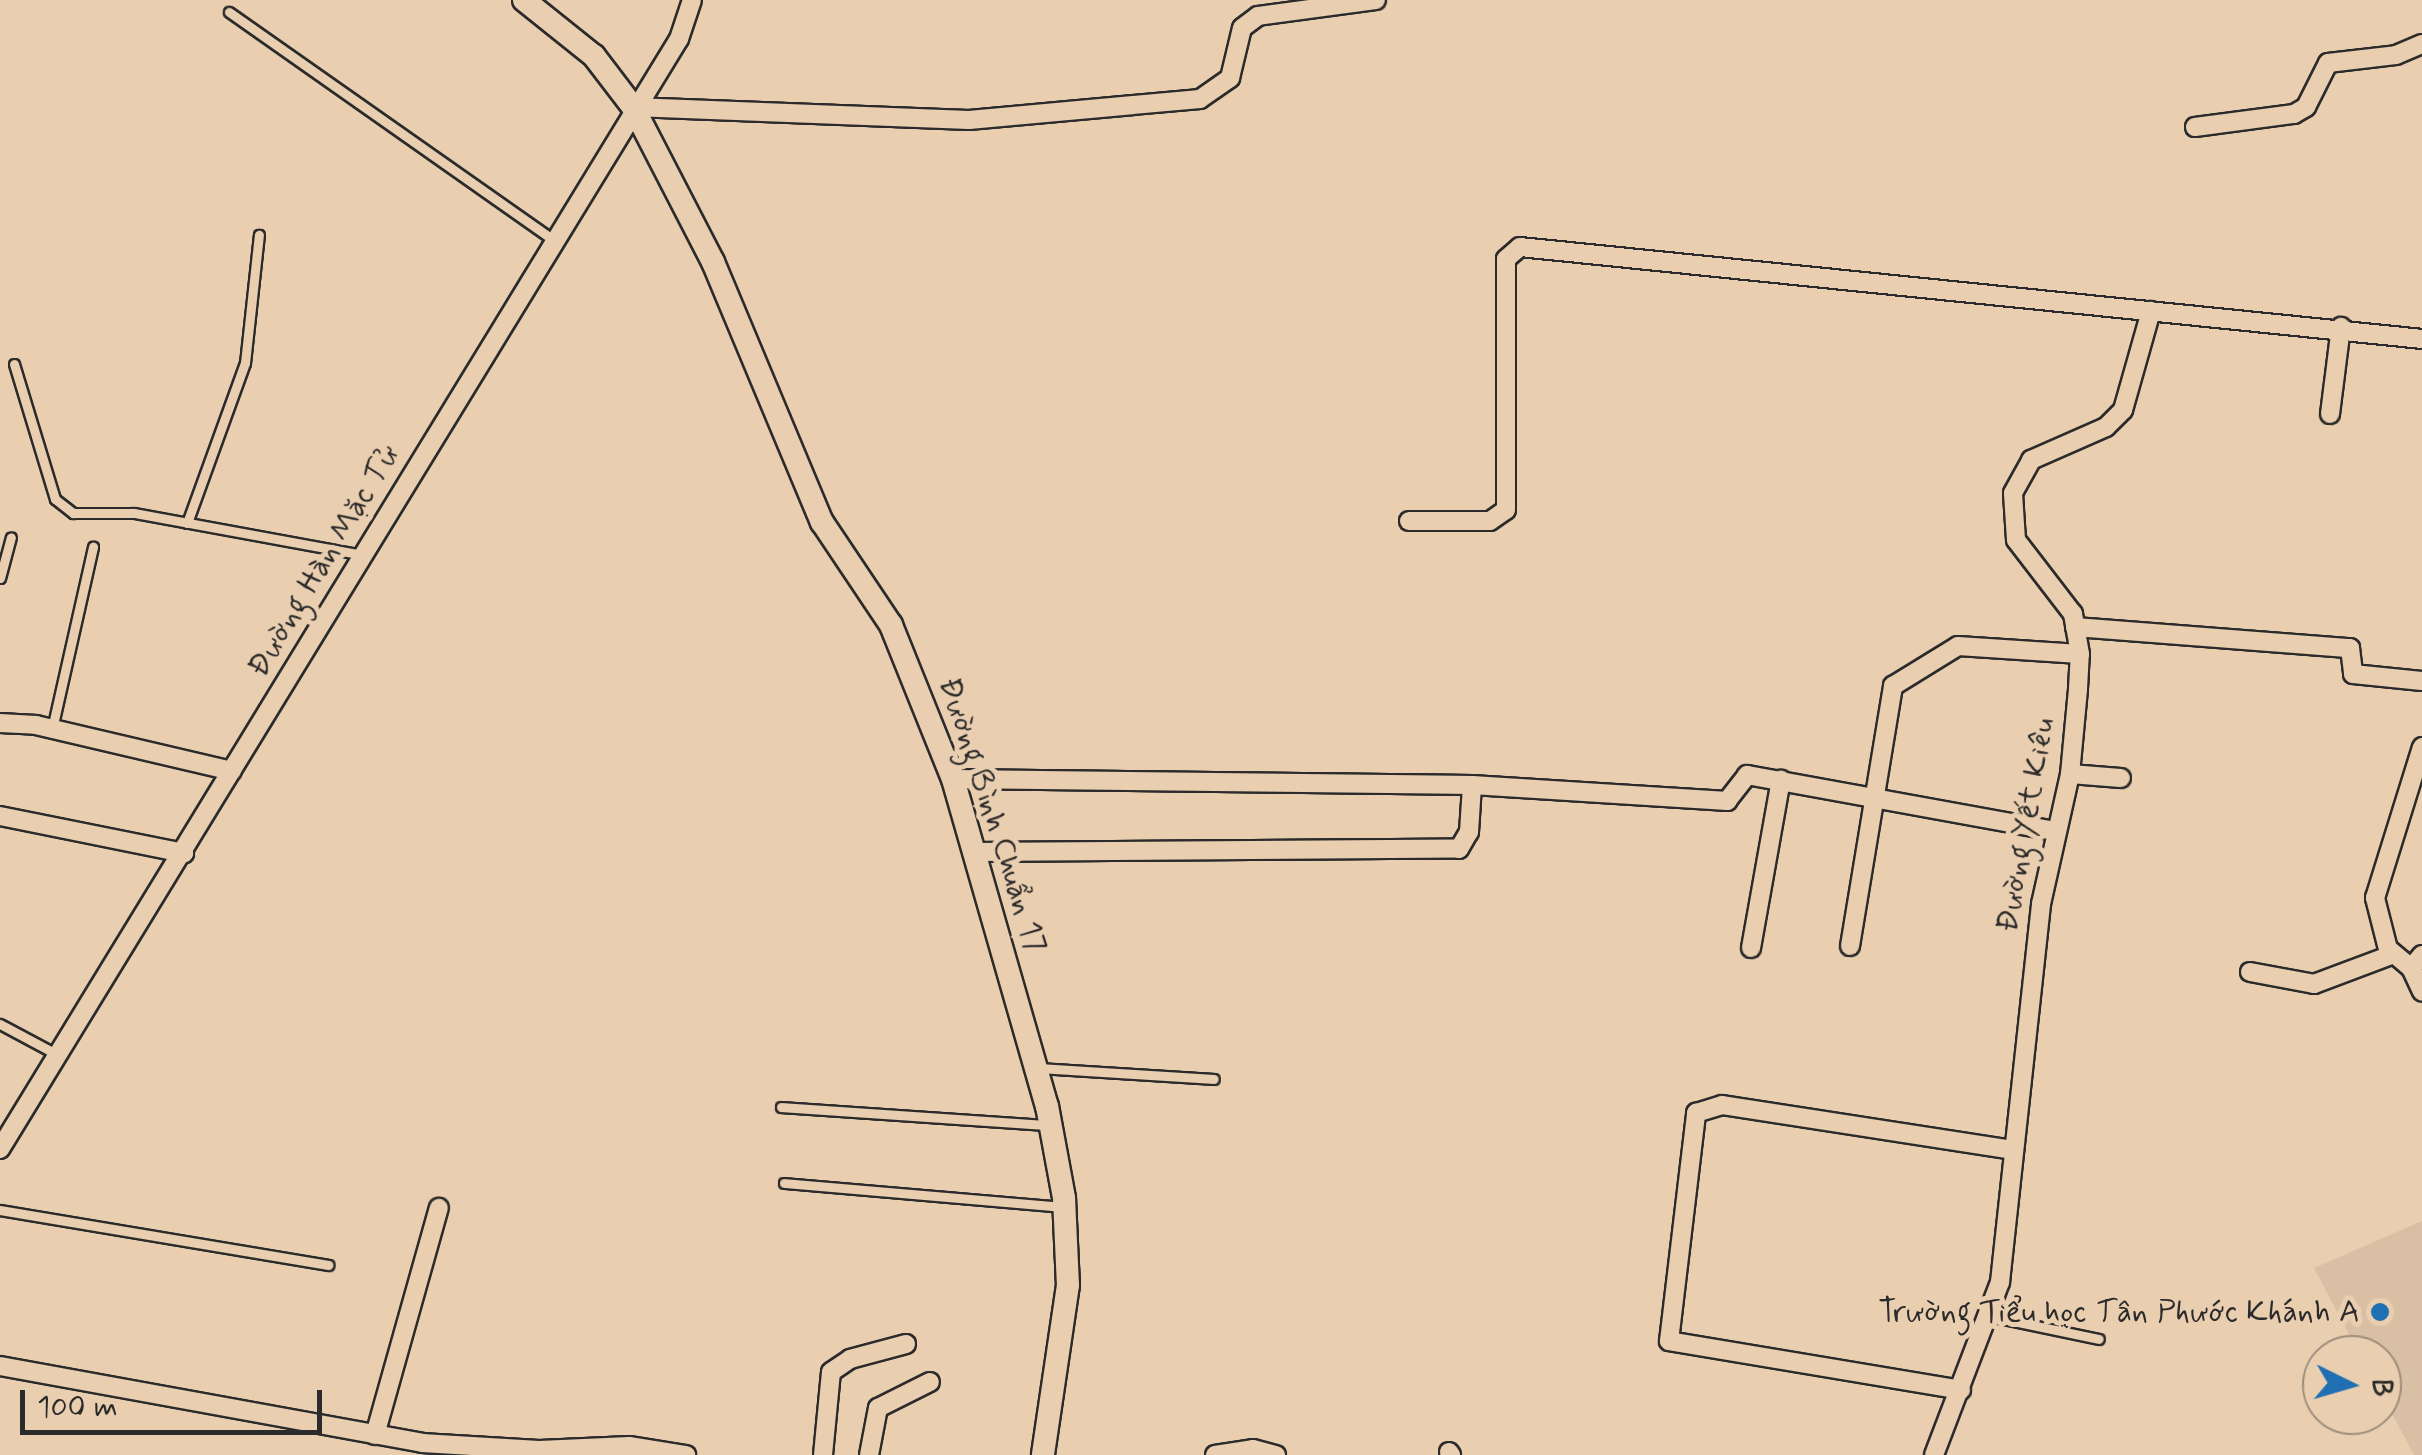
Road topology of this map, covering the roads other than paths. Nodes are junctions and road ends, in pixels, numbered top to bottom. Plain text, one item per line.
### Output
1 (524, 0) edge
2 (692, 0) edge
3 (1373, 0) edge
4 (1269, 7) edge
5 (230, 12) dead end
6 (2422, 44) edge
7 (632, 107) junction
8 (2194, 127) dead end
9 (259, 236) dead end
10 (552, 240) junction
11 (2151, 311) junction
12 (2341, 327) junction
13 (2422, 339) edge
14 (14, 364) dead end
15 (2330, 414) dead end
16 (1410, 521) dead end
17 (188, 523) junction
18 (12, 538) dead end
19 (93, 547) dead end
20 (362, 555) junction
21 (0, 578) edge
22 (2075, 627) junction
23 (2080, 654) junction
24 (2422, 681) edge
25 (0, 723) edge
26 (52, 728) junction
27 (2422, 747) edge
28 (232, 771) junction
29 (2070, 774) junction
30 (2120, 778) dead end
31 (953, 779) junction
32 (1781, 780) junction
33 (1472, 785) junction
34 (1877, 796) junction
35 (0, 816) edge
36 (2055, 831) junction
37 (184, 852) junction
38 (974, 852) junction
39 (1850, 946) dead end
40 (1751, 948) dead end
41 (2394, 954) junction
42 (2416, 961) edge
43 (2250, 972) dead end
44 (2422, 992) edge
45 (0, 1024) edge
46 (58, 1055) junction
47 (1036, 1068) junction
48 (1214, 1079) dead end
49 (781, 1107) dead end
50 (1051, 1126) junction
51 (0, 1150) edge
52 (2012, 1150) junction
53 (784, 1183) dead end
54 (439, 1208) dead end
55 (1065, 1208) junction
56 (0, 1210) edge
57 (328, 1265) dead end
58 (1989, 1316) junction
59 (2099, 1339) dead end
60 (906, 1344) dead end
61 (0, 1366) edge
62 (930, 1382) dead end
63 (1961, 1390) junction
64 (374, 1436) junction
65 (686, 1455) edge
66 (823, 1455) edge
67 (869, 1455) edge
68 (1043, 1455) edge
69 (1215, 1455) edge
70 (1276, 1455) edge
71 (1934, 1455) edge

1 - 7 street, Đường Bình Chuẩn 17
2 - 7 street, Đường Hàn Mặc Tử
3 - 4 street
4 - 7 street
5 - 10 lane
6 - 8 street
7 - 10 street, Đường Hàn Mặc Tử
7 - 31 street, Đường Bình Chuẩn 17
9 - 17 lane
10 - 20 street, Đường Hàn Mặc Tử
11 - 12 street
11 - 16 street
11 - 22 street, Đường Yết Kiêu
12 - 13 street
12 - 15 street
14 - 17 lane
17 - 20 lane
18 - 21 lane
19 - 26 lane
20 - 28 street, Đường Hàn Mặc Tử
22 - 23 street, Đường Yết Kiêu
22 - 24 street
23 - 29 street, Đường Yết Kiêu
23 - 34 street
25 - 26 street
26 - 28 street
27 - 41 street
28 - 37 street, Đường Hàn Mặc Tử
29 - 30 street
29 - 36 street, Đường Yết Kiêu
31 - 33 street
31 - 38 street, Đường Bình Chuẩn 17
32 - 33 street
32 - 34 street
32 - 40 street
33 - 38 street
34 - 36 street
34 - 39 street
35 - 37 street
36 - 52 street, Đường Yết Kiêu
37 - 46 street, Đường Hàn Mặc Tử
38 - 47 street, Đường Bình Chuẩn 17
41 - 42 street
41 - 43 street
42 - 44 street
45 - 46 lane
46 - 51 street, Đường Hàn Mặc Tử
47 - 48 lane
47 - 50 street, Đường Bình Chuẩn 17
49 - 50 lane
50 - 55 street, Đường Bình Chuẩn 17
52 - 58 street, Đường Yết Kiêu
52 - 63 street
53 - 55 lane
54 - 64 street
55 - 68 street, Đường Bình Chuẩn 17
56 - 57 lane
58 - 59 lane
58 - 63 street, Đường Yết Kiêu
60 - 66 street
61 - 64 street
62 - 67 street
63 - 71 street, Đường Yết Kiêu
64 - 65 street
69 - 70 street

